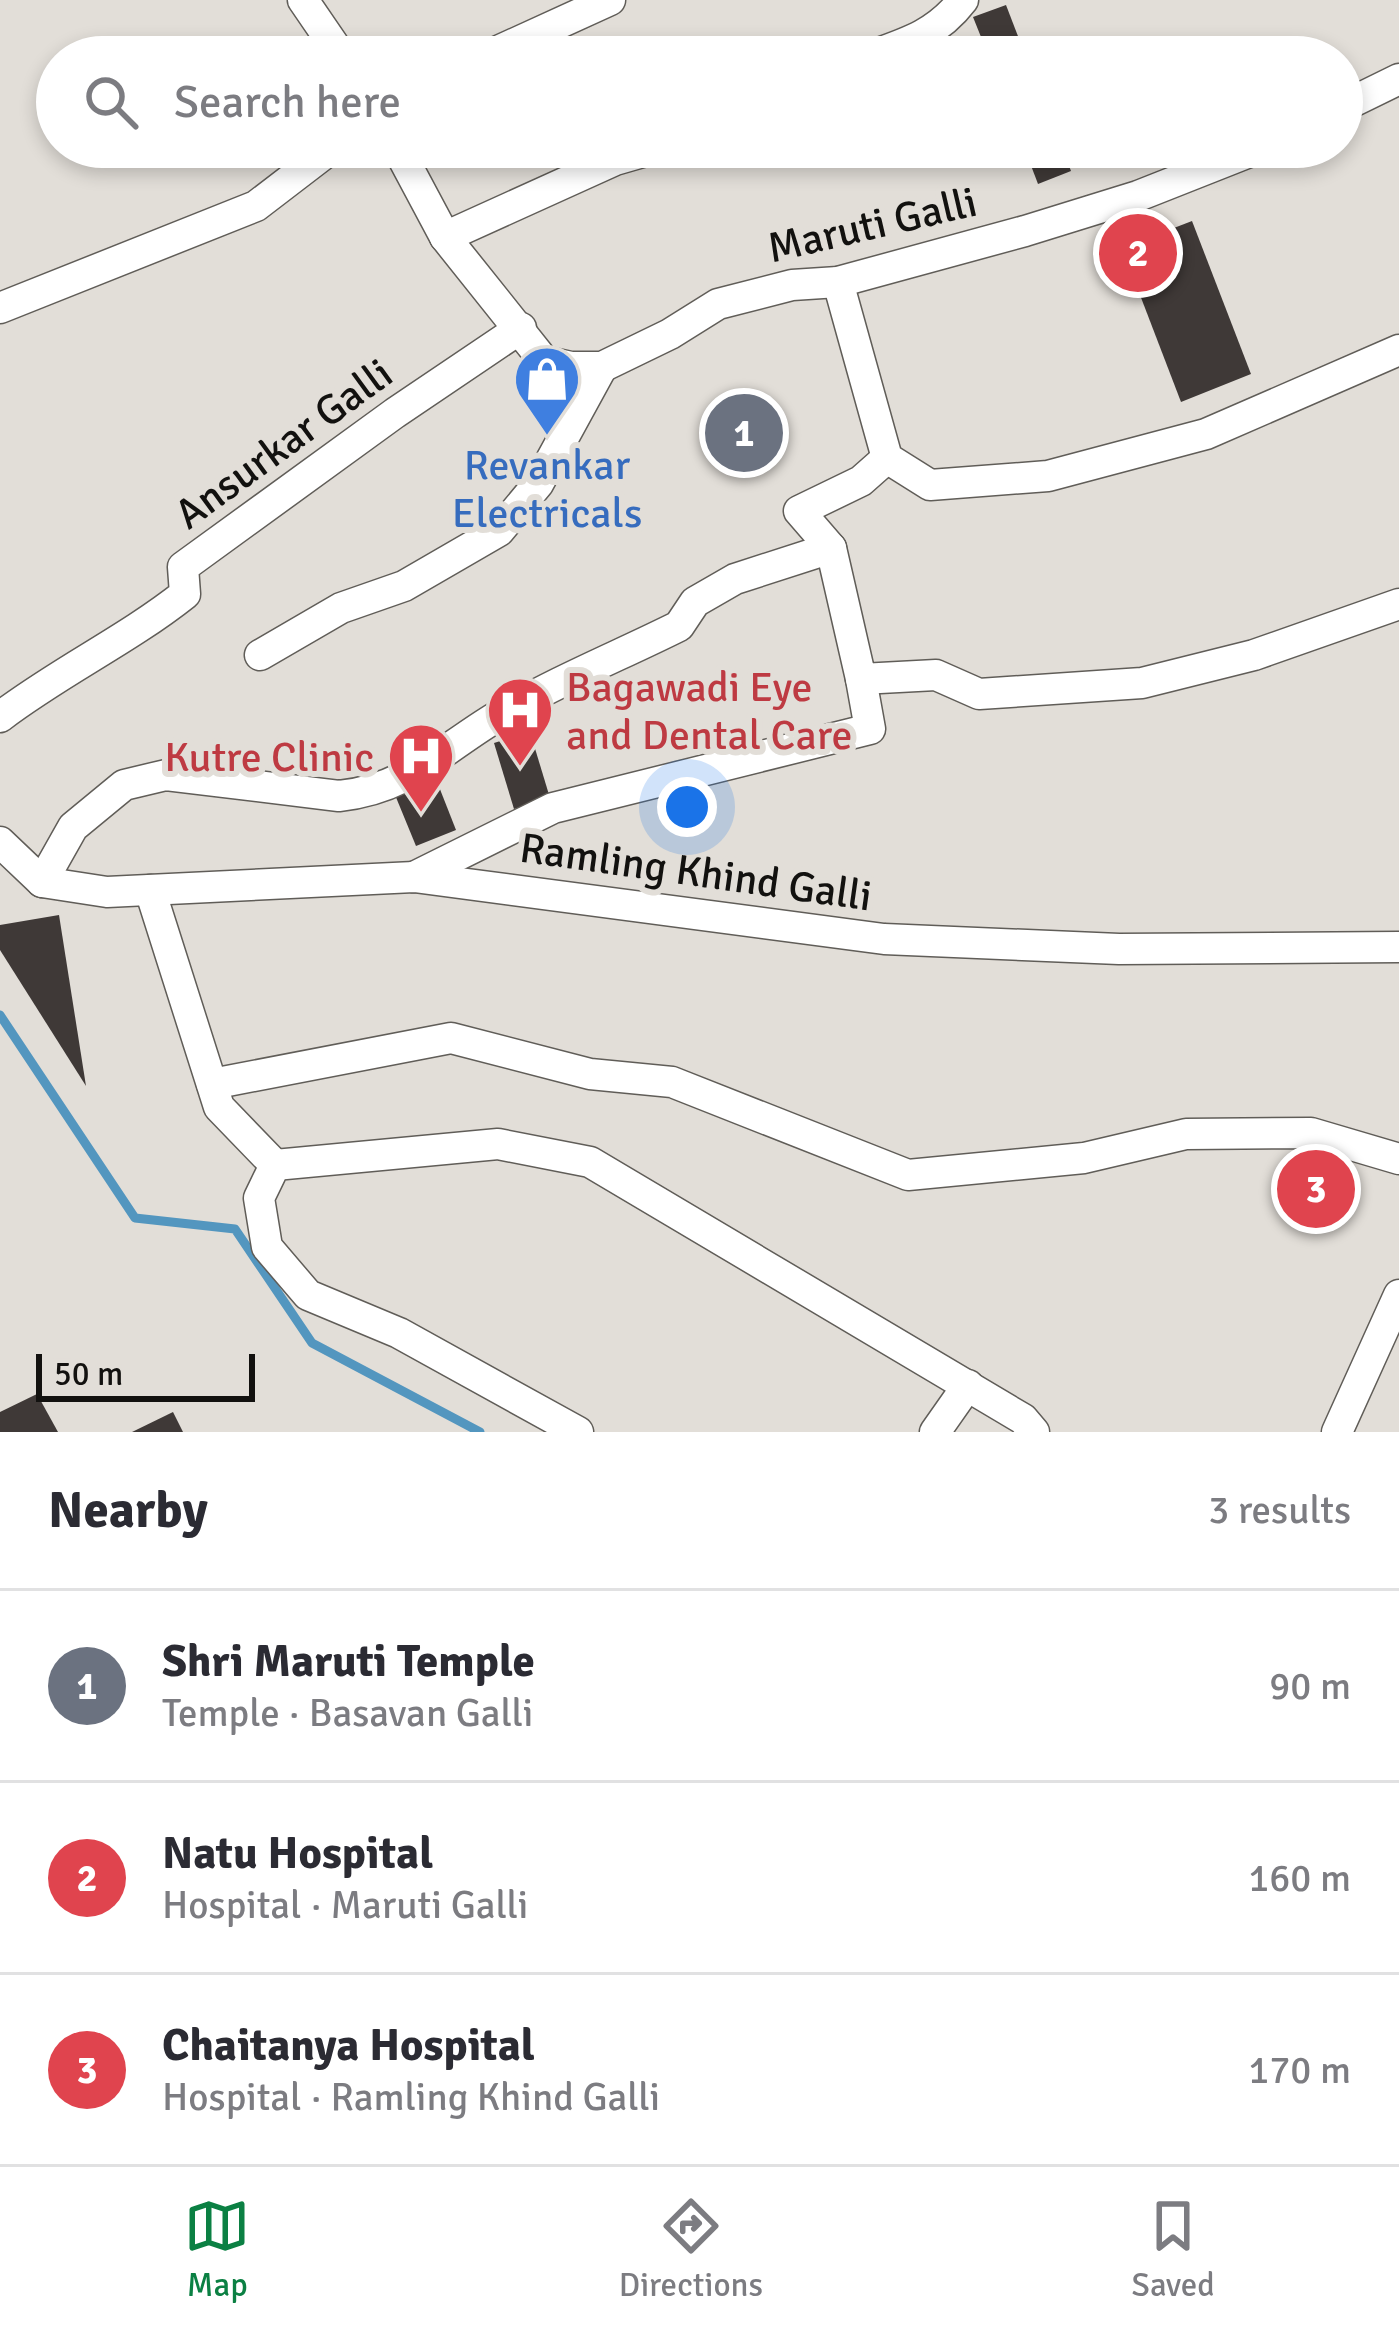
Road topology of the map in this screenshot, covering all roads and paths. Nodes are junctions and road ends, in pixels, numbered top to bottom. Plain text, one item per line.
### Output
1 (304, 0) edge
2 (610, 0) edge
3 (963, 0) edge
4 (328, 36) edge
5 (531, 36) edge
6 (926, 36) edge
7 (1399, 79) edge
8 (1363, 97) edge
9 (306, 168) edge
10 (408, 168) edge
11 (597, 168) edge
12 (1209, 168) edge
13 (445, 237) junction
14 (838, 282) junction
15 (0, 308) edge
16 (521, 328) junction
17 (1399, 350) edge
18 (602, 367) junction
19 (887, 458) junction
20 (830, 548) junction
21 (1399, 604) edge
22 (260, 655) dead end
23 (861, 679) junction
24 (0, 717) edge
25 (0, 842) edge
26 (414, 877) junction
27 (42, 882) junction
28 (150, 890) junction
29 (1399, 947) edge
30 (212, 1084) junction
31 (1399, 1159) edge
32 (275, 1165) junction
33 (1396, 1312) edge
34 (968, 1385) junction
35 (578, 1432) edge
36 (935, 1432) edge
37 (1034, 1432) edge
38 (1337, 1432) edge

1 - 4 street
2 - 5 street
3 - 6 street
7 - 8 street
9 - 15 street
10 - 13 street
11 - 13 street
12 - 14 street, Maruti Galli
13 - 16 street
14 - 18 street, Maruti Galli
14 - 19 street
16 - 18 street
16 - 24 street, Ansurkar Galli
17 - 19 street
18 - 22 street
19 - 20 street
20 - 23 street
20 - 27 street
21 - 23 street
23 - 26 street
25 - 27 street
26 - 28 street, Ramling Khind Galli
26 - 29 street, Ramling Khind Galli
27 - 28 street, Ramling Khind Galli
28 - 30 street
30 - 31 street
30 - 32 street
32 - 34 street
32 - 35 street
33 - 38 street
34 - 36 street
34 - 37 street

